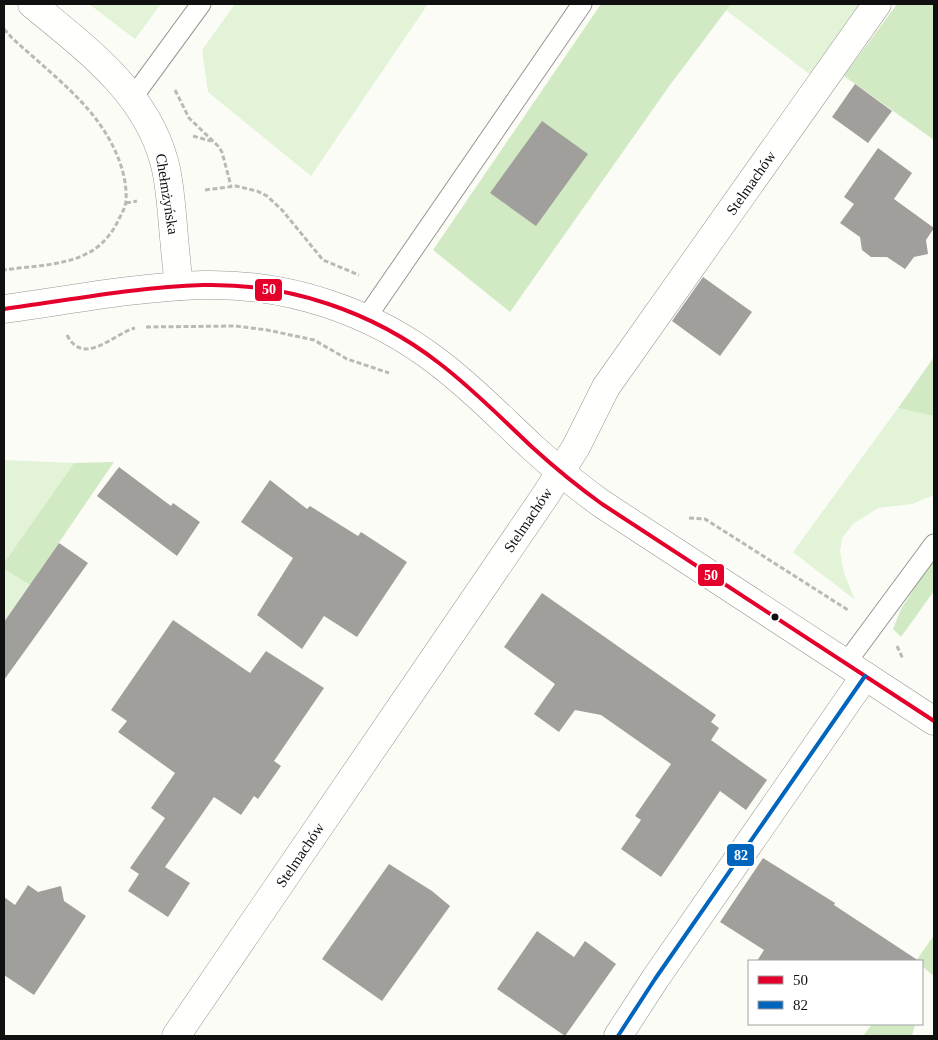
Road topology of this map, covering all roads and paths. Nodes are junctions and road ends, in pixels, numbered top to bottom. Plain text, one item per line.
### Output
1 (32, 4) edge
2 (200, 4) edge
3 (582, 4) edge
4 (877, 4) edge
5 (4, 29) edge
6 (133, 97) junction
7 (212, 141) dead end
8 (231, 186) junction
9 (197, 191) dead end
10 (323, 260) dead end
11 (4, 270) edge
12 (179, 286) junction
13 (4, 308) edge
14 (366, 318) junction
15 (66, 332) dead end
16 (396, 378) dead end
17 (560, 472) junction
18 (934, 544) edge
19 (856, 669) junction
20 (934, 721) edge
21 (176, 1036) edge
22 (618, 1036) edge

1 - 6 street, Chełmżyńska
2 - 6 lane
3 - 14 lane
4 - 17 street, Stelmachów
5 - 11 path
6 - 12 street, Chełmżyńska
7 - 8 path
8 - 9 path
8 - 10 path
12 - 13 street
12 - 14 street
14 - 17 street
15 - 16 path
17 - 19 street
17 - 21 street, Stelmachów
18 - 19 lane
19 - 20 street
19 - 22 street

